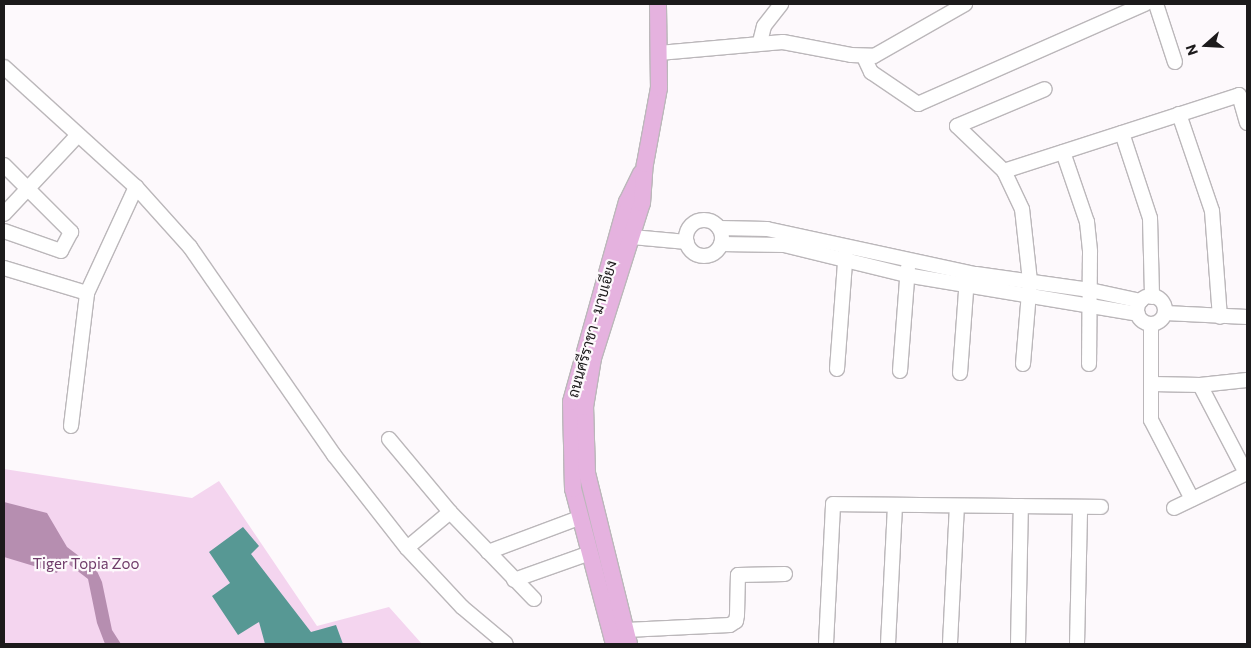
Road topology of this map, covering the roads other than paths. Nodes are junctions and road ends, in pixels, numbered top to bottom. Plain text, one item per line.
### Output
1 (658, 4) edge
2 (782, 4) edge
3 (965, 4) edge
4 (1145, 4) edge
5 (1156, 4) edge
6 (760, 42) junction
7 (660, 53) junction
8 (864, 57) junction
9 (1175, 62) dead end
10 (4, 67) edge
11 (1045, 89) dead end
12 (1179, 114) junction
13 (1247, 123) edge
14 (1122, 133) junction
15 (78, 135) junction
16 (1063, 152) junction
17 (4, 165) edge
18 (1004, 171) junction
19 (27, 187) junction
20 (136, 187) junction
21 (4, 214) edge
22 (719, 228) junction
23 (760, 228) junction
24 (627, 231) junction
25 (4, 232) edge
26 (687, 238) junction
27 (760, 243) junction
28 (721, 244) junction
29 (846, 252) junction
30 (4, 268) edge
31 (907, 268) junction
32 (966, 279) junction
33 (1030, 288) junction
34 (87, 293) junction
35 (1090, 297) junction
36 (1143, 304) junction
37 (1165, 313) junction
38 (1220, 317) junction
39 (1247, 317) edge
40 (1151, 324) junction
41 (1023, 364) dead end
42 (1089, 364) dead end
43 (837, 369) dead end
44 (900, 371) dead end
45 (960, 373) dead end
46 (1247, 380) edge
47 (1153, 384) junction
48 (1200, 385) junction
49 (71, 426) dead end
50 (389, 438) dead end
51 (1246, 473) edge
52 (1192, 500) junction
53 (894, 505) junction
54 (957, 506) junction
55 (1021, 506) junction
56 (1080, 507) junction
57 (1101, 507) dead end
58 (1174, 508) dead end
59 (450, 512) junction
60 (579, 518) junction
61 (407, 548) junction
62 (488, 552) junction
63 (590, 553) junction
64 (785, 574) dead end
65 (514, 580) junction
66 (534, 599) dead end
67 (627, 637) edge
68 (506, 644) edge
69 (614, 644) edge
70 (826, 644) edge
71 (888, 644) edge
72 (949, 644) edge
73 (1018, 644) edge
74 (1077, 644) edge

1 - 7 main road, ถนนศรีราชา - มาบเอียง
2 - 6 street
3 - 8 street
4 - 8 street
5 - 9 street
6 - 7 street
6 - 8 street
7 - 24 main road, ถนนศรีราชา - มาบเอียง
10 - 15 street
11 - 18 street
12 - 13 street
12 - 14 street
12 - 38 street
14 - 16 street
14 - 36 street
15 - 19 street
15 - 20 street
16 - 18 street
16 - 35 street
17 - 19 street
18 - 33 street
19 - 21 street
19 - 25 street
20 - 34 street
20 - 61 street
22 - 23 street
22 - 26 street
22 - 28 street
23 - 27 street
23 - 29 street
24 - 26 street
24 - 60 main road, ถนนศรีราชา - มาบเอียง
24 - 67 main road, ถนนศรีราชา - มาบเอียง
26 - 28 street
27 - 28 street
27 - 29 street
29 - 31 street
29 - 43 street
30 - 34 street
31 - 32 street
31 - 44 street
32 - 33 street
32 - 45 street
33 - 35 street
33 - 41 street
34 - 49 street
35 - 36 street
35 - 42 street
36 - 37 street
36 - 40 street
37 - 38 street
37 - 40 street
38 - 39 street
40 - 47 street
46 - 48 street
47 - 48 street
47 - 52 street
48 - 51 street
50 - 59 street
51 - 52 street
52 - 58 street
53 - 54 street
53 - 70 street
53 - 71 street
54 - 55 street
54 - 72 street
55 - 56 street
55 - 73 street
56 - 57 street
56 - 74 street
59 - 61 street
59 - 62 street
60 - 62 street
60 - 63 main road, ถนนศรีราชา - มาบเอียง
61 - 68 street
62 - 65 street
63 - 65 street
63 - 69 main road, ถนนศรีราชา - มาบเอียง
64 - 67 street
65 - 66 street

